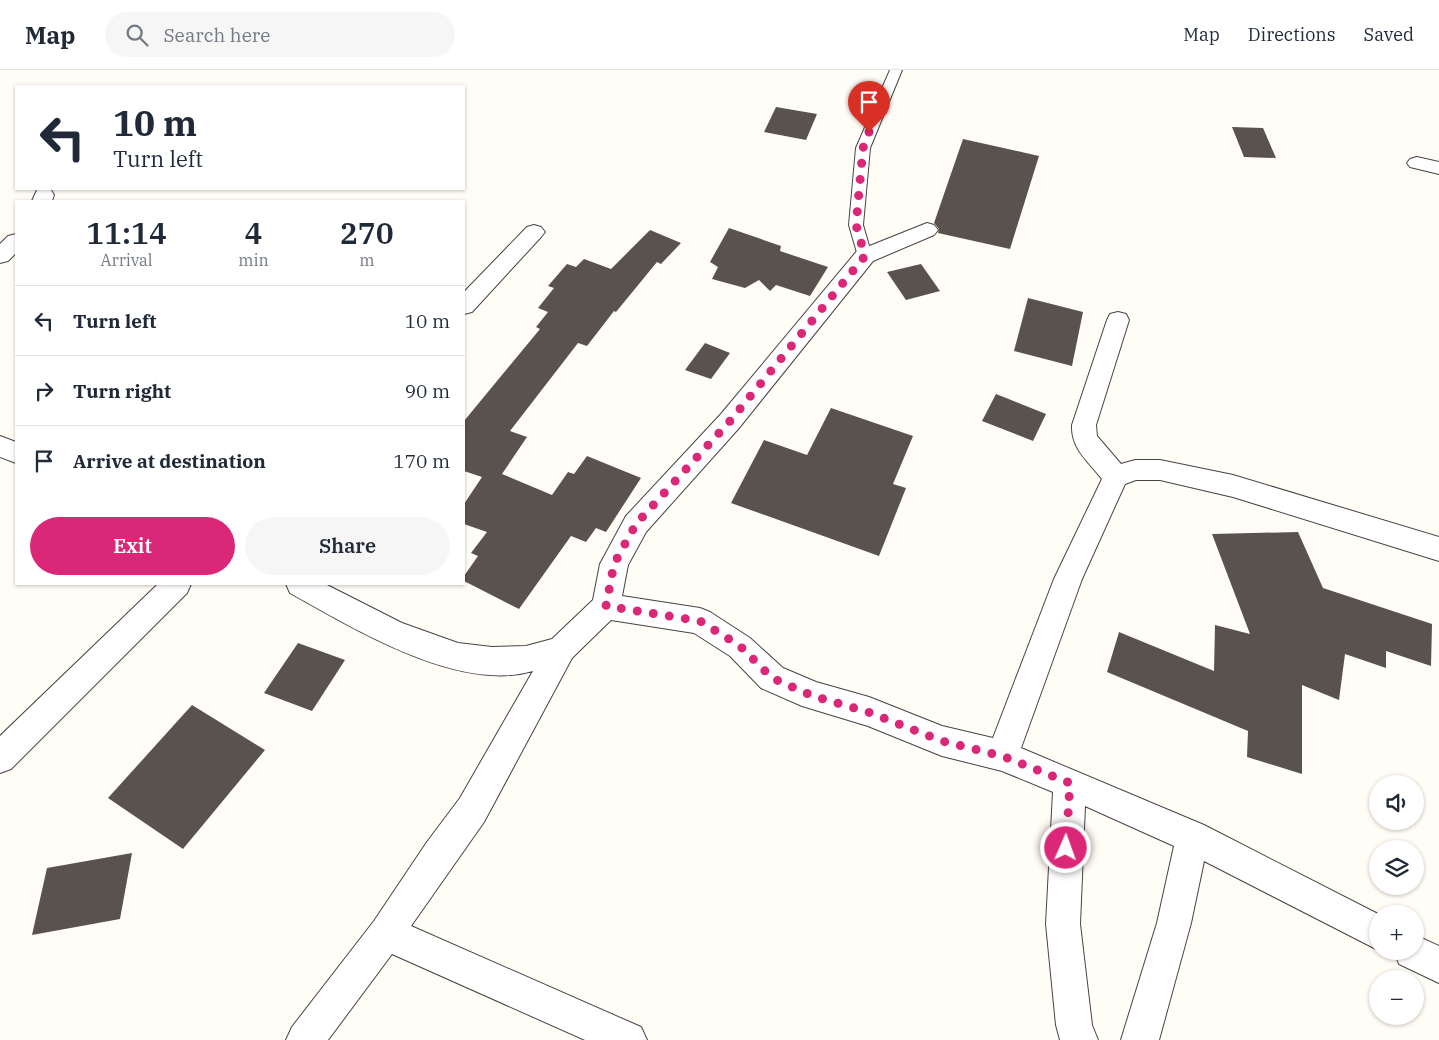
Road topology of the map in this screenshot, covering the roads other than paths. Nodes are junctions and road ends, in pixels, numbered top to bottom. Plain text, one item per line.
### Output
1 (896, 70) edge
2 (1417, 162) dead end
3 (1439, 168) edge
4 (927, 230) dead end
5 (534, 232) dead end
6 (15, 242) edge
7 (0, 256) edge
8 (865, 256) junction
9 (465, 305) edge
10 (1118, 320) dead end
11 (0, 446) edge
12 (15, 453) edge
13 (1116, 477) junction
14 (1439, 549) edge
15 (176, 585) edge
16 (302, 585) edge
17 (606, 606) junction
18 (561, 650) junction
19 (1002, 756) junction
20 (0, 758) edge
21 (1070, 783) junction
22 (1192, 837) junction
23 (1369, 928) edge
24 (386, 933) junction
25 (1424, 957) edge
26 (1439, 965) edge
27 (305, 1040) edge
28 (628, 1040) edge
29 (1079, 1040) edge
30 (1140, 1040) edge

1 - 8 lane
2 - 3 street
4 - 8 street
5 - 9 street
6 - 7 street
8 - 17 street
10 - 13 street
11 - 12 street
13 - 14 street
13 - 19 street
15 - 20 street
16 - 18 street
17 - 18 street
17 - 19 street
18 - 24 street
19 - 21 street
21 - 22 street
21 - 29 street
22 - 23 street
22 - 30 street
24 - 27 street
24 - 28 street
25 - 26 street

